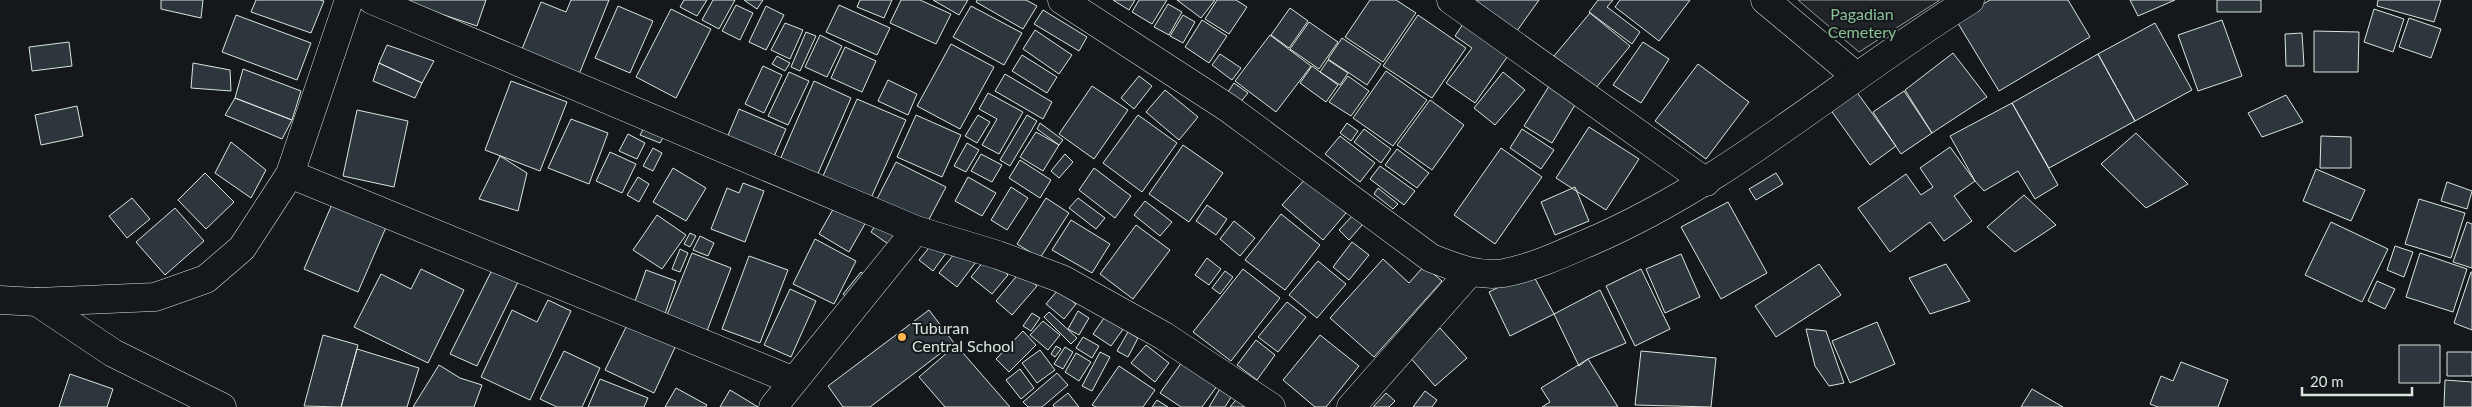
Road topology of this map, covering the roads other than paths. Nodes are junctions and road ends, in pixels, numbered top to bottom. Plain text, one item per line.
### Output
1 (349, 0) edge
2 (372, 0) edge
3 (1062, 0) edge
4 (1451, 0) edge
5 (1765, 0) edge
6 (1970, 0) edge
7 (1856, 76) junction
8 (290, 174) junction
9 (1706, 182) junction
10 (916, 230) junction
11 (1470, 272) junction
12 (0, 300) edge
13 (37, 302) junction
14 (794, 381) junction
15 (222, 407) edge
16 (773, 407) edge
17 (1270, 407) edge
18 (1351, 407) edge

1 - 8 street
2 - 10 street
3 - 11 street
4 - 9 street
5 - 7 street
6 - 7 street
7 - 9 street
8 - 13 street
8 - 14 street
9 - 11 street
10 - 14 street
10 - 17 street
11 - 18 street
12 - 13 street
13 - 15 street
14 - 16 street

